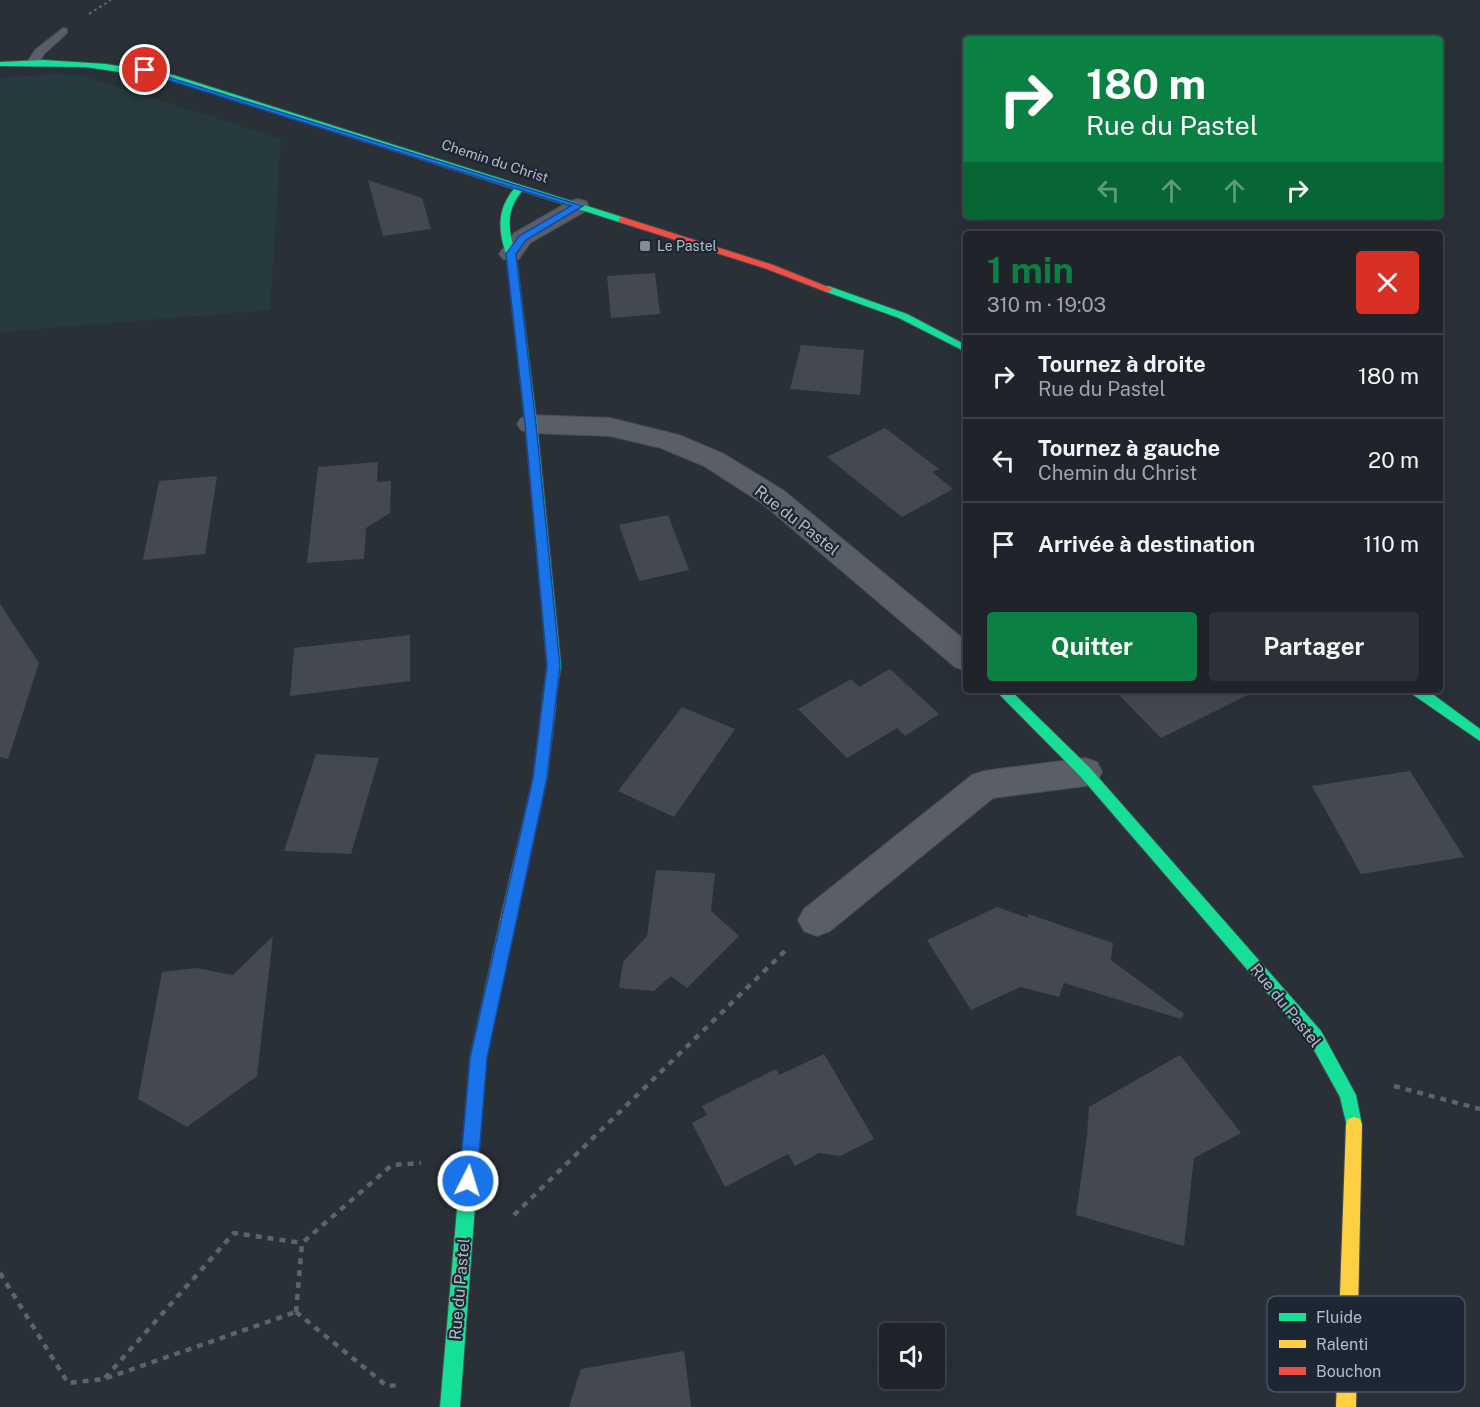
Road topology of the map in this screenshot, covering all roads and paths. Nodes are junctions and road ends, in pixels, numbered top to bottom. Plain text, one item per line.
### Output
1 (63, 31) dead end
2 (34, 61) junction
3 (0, 64) edge
4 (521, 187) junction
5 (578, 206) junction
6 (511, 254) junction
7 (963, 347) edge
8 (531, 424) junction
9 (963, 656) edge
10 (1005, 693) edge
11 (1422, 693) edge
12 (1480, 736) edge
13 (1085, 772) junction
14 (817, 920) joint
15 (1348, 1095) junction
16 (1480, 1109) edge
17 (392, 1165) dead end
18 (512, 1217) dead end
19 (303, 1243) junction
20 (0, 1273) edge
21 (1350, 1296) edge
22 (296, 1312) junction
23 (104, 1379) junction
24 (387, 1386) dead end
25 (1347, 1392) edge
26 (450, 1407) edge
27 (1346, 1407) edge

1 - 2 lane
2 - 3 street, Chemin du Christ
2 - 4 street, Chemin du Christ
4 - 5 street, Chemin du Christ
4 - 6 street, Rue du Pastel
5 - 6 street
5 - 7 street, Chemin du Christ
6 - 8 street, Rue du Pastel
8 - 9 street, Rue du Pastel
8 - 26 street, Rue du Pastel
10 - 13 street, Rue du Pastel
11 - 12 street
13 - 14 street
13 - 15 street, Rue du Pastel
14 - 18 path
15 - 16 path
15 - 21 street, Rue du Pastel
17 - 19 path
19 - 22 path
19 - 23 path
20 - 23 path
22 - 23 path
22 - 24 path
25 - 27 street, Rue du Pastel

